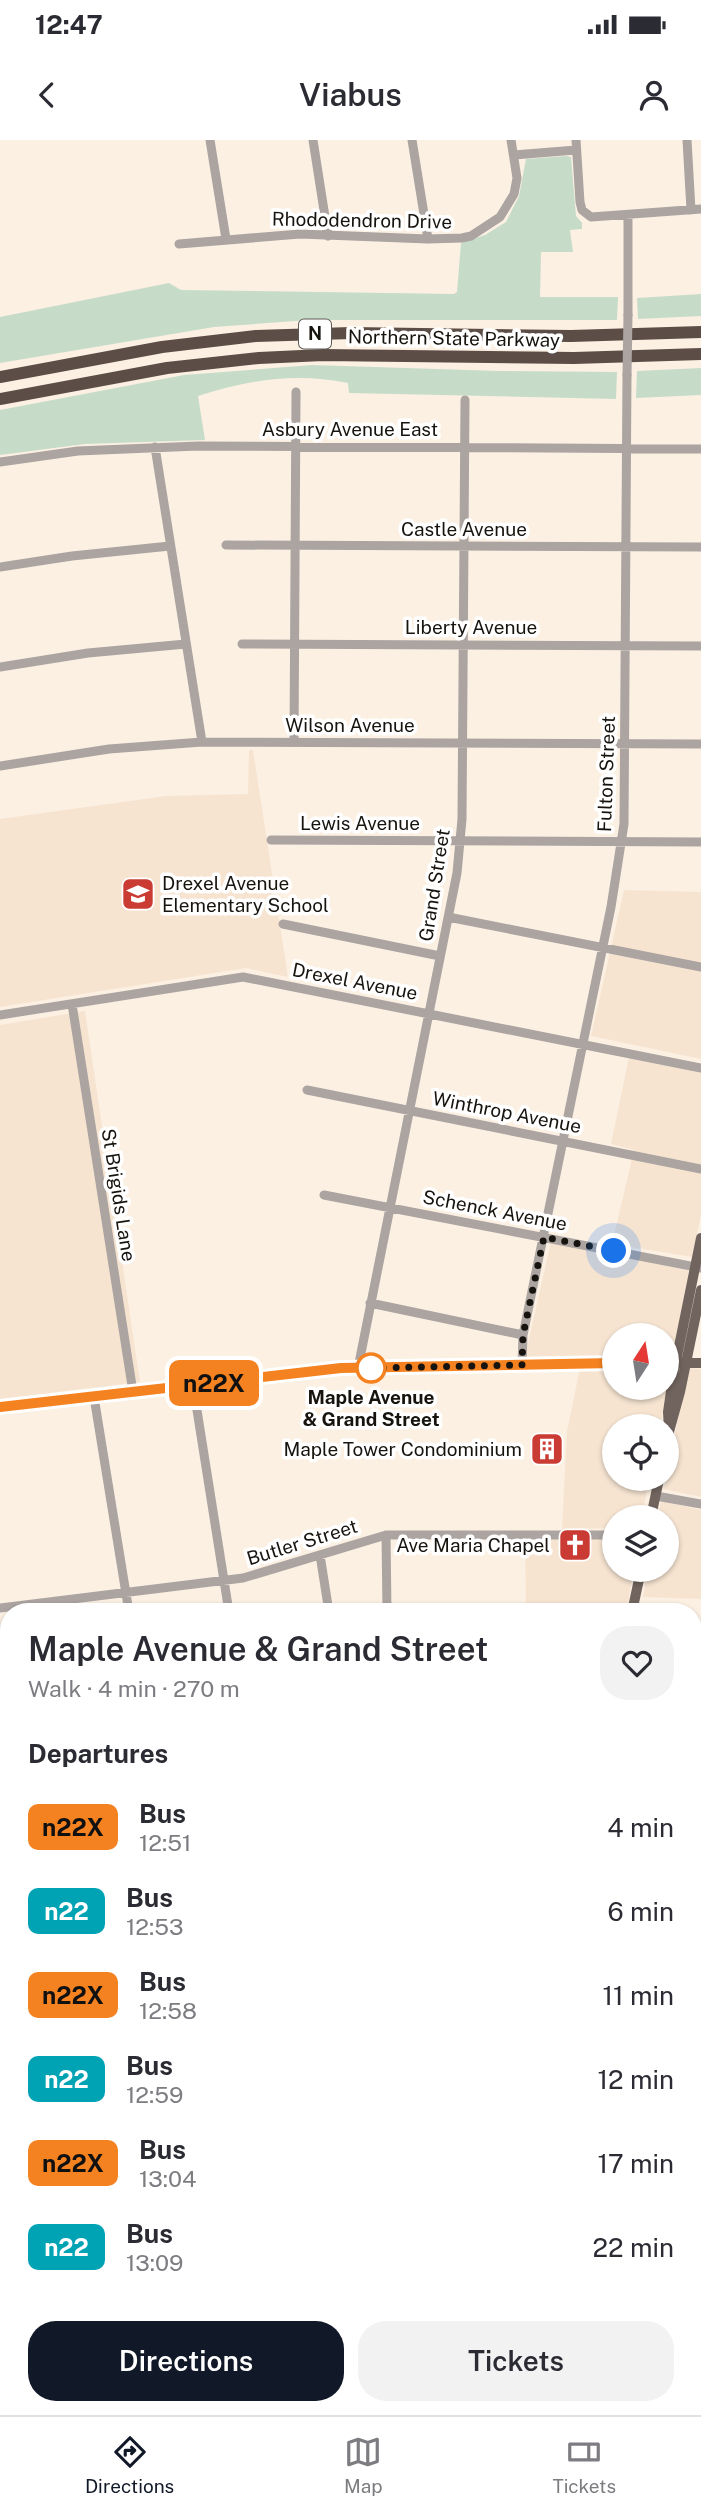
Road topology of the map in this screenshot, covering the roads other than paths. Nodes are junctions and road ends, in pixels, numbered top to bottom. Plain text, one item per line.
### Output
1 (210, 140) edge
2 (313, 140) edge
3 (412, 140) edge
4 (512, 140) edge
5 (687, 140) edge
6 (576, 145) edge
7 (514, 155) junction
8 (696, 210) edge
9 (628, 216) junction
10 (328, 236) junction
11 (226, 239) junction
12 (428, 239) junction
13 (179, 244) dead end
14 (701, 332) edge
15 (701, 356) edge
16 (0, 377) edge
17 (296, 392) dead end
18 (0, 399) edge
19 (465, 400) dead end
20 (155, 447) junction
21 (296, 447) junction
22 (465, 448) junction
23 (627, 449) junction
24 (701, 449) edge
25 (0, 462) edge
26 (226, 545) dead end
27 (295, 545) junction
28 (170, 546) junction
29 (464, 546) junction
30 (626, 547) junction
31 (701, 547) edge
32 (0, 567) edge
33 (295, 643) junction
34 (186, 644) junction
35 (242, 644) dead end
36 (464, 644) junction
37 (626, 645) junction
38 (701, 646) edge
39 (0, 667) edge
40 (202, 742) junction
41 (294, 742) junction
42 (463, 743) junction
43 (625, 744) junction
44 (701, 744) edge
45 (0, 766) edge
46 (271, 840) dead end
47 (460, 841) junction
48 (621, 842) junction
49 (701, 842) edge
50 (448, 917) junction
51 (283, 924) dead end
52 (602, 948) junction
53 (440, 956) junction
54 (701, 967) edge
55 (72, 1004) junction
56 (428, 1013) junction
57 (0, 1015) edge
58 (583, 1045) junction
59 (701, 1068) edge
60 (307, 1090) dead end
61 (409, 1110) junction
62 (563, 1141) junction
63 (701, 1169) edge
64 (324, 1195) dead end
65 (390, 1207) junction
66 (544, 1237) junction
67 (701, 1238) edge
68 (697, 1267) edge
69 (701, 1290) edge
70 (370, 1303) junction
71 (523, 1335) junction
72 (679, 1349) edge
73 (679, 1354) edge
74 (602, 1363) edge
75 (679, 1363) edge
76 (701, 1363) edge
77 (522, 1365) junction
78 (358, 1368) junction
79 (193, 1385) junction
80 (134, 1392) junction
81 (94, 1396) junction
82 (0, 1407) edge
83 (657, 1491) edge
84 (656, 1496) junction
85 (701, 1504) edge
86 (654, 1505) edge
87 (386, 1535) junction
88 (602, 1535) edge
89 (320, 1555) junction
90 (224, 1580) junction
91 (638, 1582) edge
92 (127, 1593) junction
93 (61, 1603) edge
94 (129, 1603) edge
95 (228, 1603) edge
96 (328, 1603) edge
97 (387, 1603) edge
98 (634, 1603) edge
99 (0, 2371) edge
100 (0, 2387) edge

1 - 11 street
2 - 10 street
3 - 12 street
4 - 7 street, Rhododendron Drive
5 - 8 street
6 - 7 street
6 - 9 street
7 - 12 street, Rhododendron Drive
8 - 9 street
9 - 23 street, Fulton Street, bridge
10 - 11 street, Rhododendron Drive
10 - 12 street, Rhododendron Drive
11 - 13 street, Rhododendron Drive
14 - 16 highway, Northern State Parkway / N
15 - 18 highway, Northern State Parkway / N
17 - 21 street
19 - 22 street, Grand Street
20 - 21 street, Asbury Avenue East
20 - 25 street, Asbury Avenue East
20 - 28 street
21 - 22 street, Asbury Avenue East
21 - 27 street
22 - 23 street, Asbury Avenue East
22 - 29 street, Grand Street
23 - 24 street, Asbury Avenue East
23 - 30 street, Fulton Street
26 - 27 street, Castle Avenue
27 - 29 street, Castle Avenue
27 - 33 street
28 - 32 street
28 - 34 street
29 - 30 street, Castle Avenue
29 - 36 street, Grand Street
30 - 31 street, Castle Avenue
30 - 37 street, Fulton Street
33 - 35 street, Liberty Avenue
33 - 36 street, Liberty Avenue
33 - 41 street
34 - 39 street
34 - 40 street
36 - 37 street, Liberty Avenue
36 - 42 street, Grand Street
37 - 38 street, Liberty Avenue
37 - 43 street, Fulton Street
40 - 41 street, Wilson Avenue
40 - 45 street, Wilson Avenue
41 - 42 street, Wilson Avenue
42 - 43 street, Wilson Avenue
42 - 47 street, Grand Street
43 - 44 street, Wilson Avenue
43 - 48 street, Fulton Street
46 - 47 street, Lewis Avenue
47 - 48 street, Lewis Avenue
47 - 50 street, Grand Street
48 - 49 street, Lewis Avenue
48 - 52 street, Fulton Street
50 - 52 street
50 - 53 street, Grand Street
51 - 53 street
52 - 54 street
52 - 58 street, Fulton Street
53 - 56 street, Grand Street
55 - 56 street, Drexel Avenue
55 - 57 street, Drexel Avenue
55 - 80 street, St Brigids Lane
56 - 58 street, Drexel Avenue
56 - 61 street, Grand Street
58 - 59 street, Drexel Avenue
58 - 62 street, Fulton Street
60 - 61 street, Winthrop Avenue
61 - 62 street, Winthrop Avenue
61 - 65 street, Grand Street
62 - 63 street, Winthrop Avenue
62 - 66 street, Fulton Street
64 - 65 street, Schenck Avenue
65 - 66 street, Schenck Avenue
65 - 70 street, Grand Street
66 - 68 street, Schenck Avenue
66 - 71 street, Fulton Street
67 - 68 main road
68 - 72 main road
69 - 73 main road
70 - 71 street
70 - 78 street, Grand Street
71 - 77 street, Fulton Street
74 - 77 main road
75 - 76 main road
77 - 78 main road
78 - 79 main road
79 - 80 main road
79 - 90 street
80 - 81 main road
81 - 82 main road
81 - 92 street
83 - 84 main road
84 - 85 street
84 - 86 main road
87 - 88 street, Butler Street
87 - 89 street, Butler Street
87 - 97 street
89 - 90 street, Butler Street
89 - 96 street
90 - 92 street, Butler Street
90 - 95 street
91 - 98 main road
92 - 93 street, Butler Street
92 - 94 street
99 - 100 street

